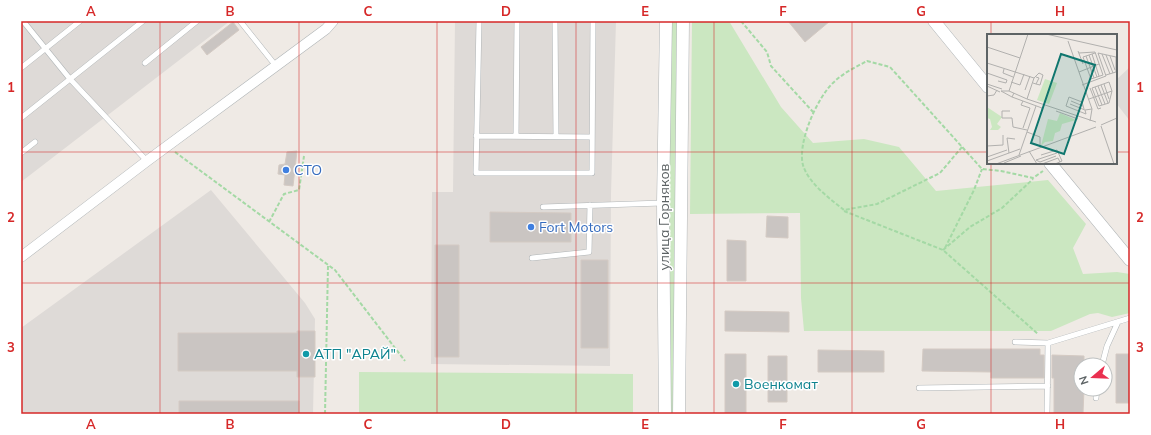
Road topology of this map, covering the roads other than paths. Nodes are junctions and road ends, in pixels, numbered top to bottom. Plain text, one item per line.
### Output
1 (23, 21) edge
2 (80, 21) edge
3 (143, 21) edge
4 (197, 21) edge
5 (240, 21) edge
6 (333, 21) edge
7 (479, 21) edge
8 (517, 21) edge
9 (555, 21) edge
10 (593, 21) edge
11 (666, 21) edge
12 (683, 21) edge
13 (934, 21) edge
14 (45, 49) junction
15 (145, 63) dead end
16 (276, 66) junction
17 (21, 68) edge
18 (70, 79) junction
19 (987, 86) edge
20 (21, 118) edge
21 (476, 136) junction
22 (516, 136) junction
23 (556, 137) junction
24 (592, 137) junction
25 (35, 142) dead end
26 (21, 153) edge
27 (147, 161) junction
28 (1051, 164) edge
29 (663, 203) junction
30 (590, 206) junction
31 (543, 207) dead end
32 (21, 257) edge
33 (532, 258) dead end
34 (1130, 260) edge
35 (1130, 318) edge
36 (1118, 322) junction
37 (1015, 342) dead end
38 (1048, 343) junction
39 (1104, 357) edge
40 (1048, 386) junction
41 (919, 388) dead end
42 (665, 414) edge
43 (679, 414) edge
44 (1047, 414) edge

1 - 14 lane
2 - 14 lane
3 - 18 lane
4 - 15 lane
5 - 16 lane
6 - 16 street
7 - 21 lane
8 - 22 lane
9 - 23 lane
10 - 24 lane
11 - 29 street, улица Горняков
12 - 43 street, улица Горняков
13 - 19 street
14 - 17 lane
14 - 18 lane
16 - 27 street
18 - 20 lane
18 - 27 lane
21 - 22 lane
21 - 24 lane
22 - 23 lane
23 - 24 lane
25 - 26 lane
27 - 32 street
28 - 34 street
29 - 30 lane
29 - 42 street, улица Горняков
30 - 31 lane
30 - 33 lane
35 - 36 lane
36 - 38 lane
36 - 39 lane
37 - 38 lane
38 - 40 lane
40 - 41 lane
40 - 44 lane

